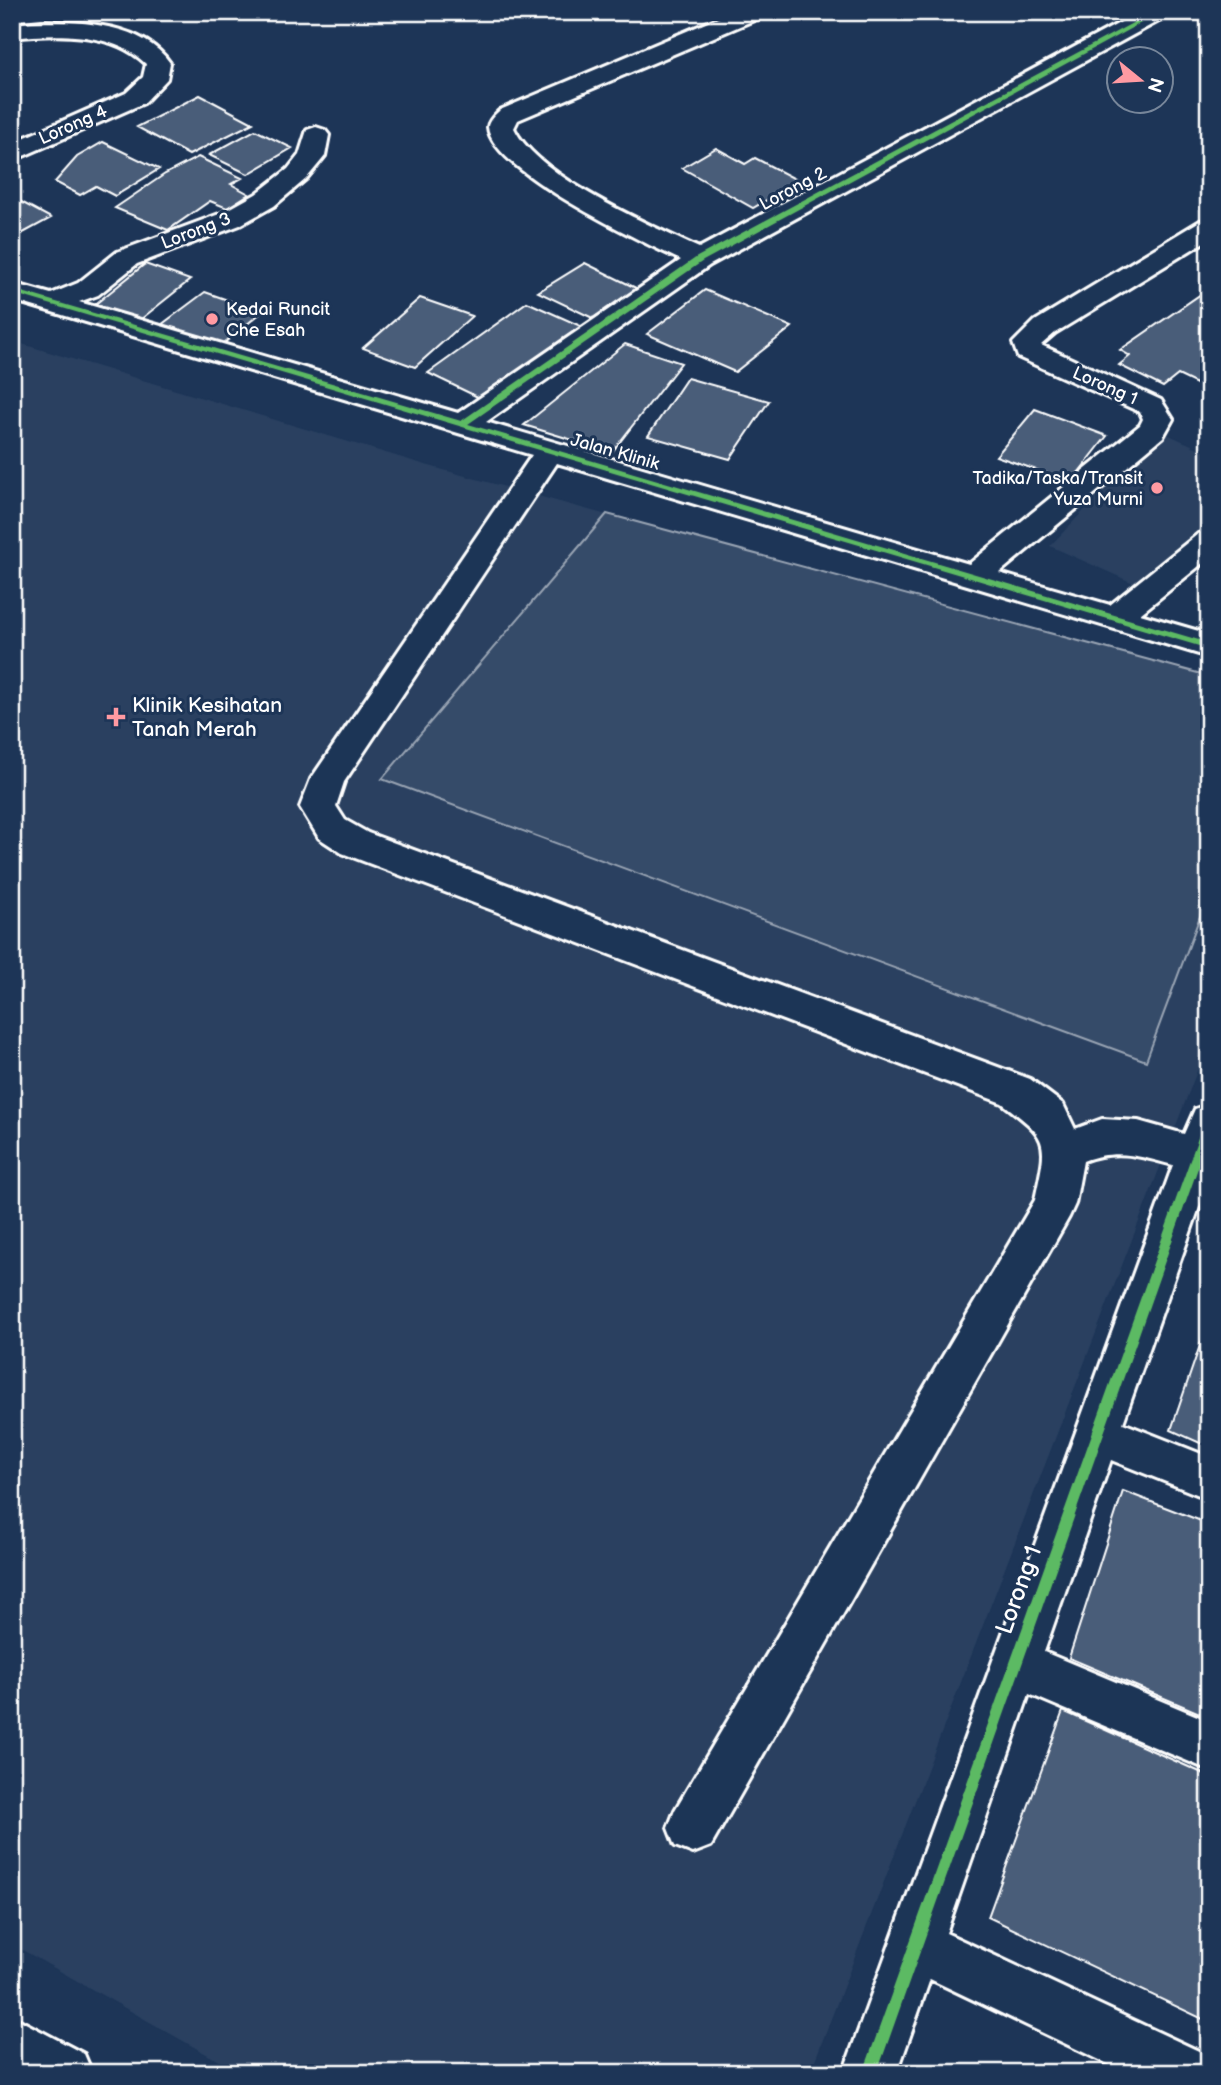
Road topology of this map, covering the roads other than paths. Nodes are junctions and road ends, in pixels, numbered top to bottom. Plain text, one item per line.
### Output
1 (753, 12) edge
2 (1158, 12) edge
3 (12, 31) edge
4 (316, 135) dead end
5 (12, 153) edge
6 (1209, 227) edge
7 (699, 259) junction
8 (12, 291) edge
9 (52, 303) junction
10 (461, 425) junction
11 (550, 451) junction
12 (1209, 541) edge
13 (974, 576) junction
14 (1115, 618) junction
15 (1209, 646) edge
16 (1203, 1138) edge
17 (1066, 1150) junction
18 (1098, 1434) junction
19 (1209, 1478) edge
20 (1015, 1664) junction
21 (1209, 1746) edge
22 (693, 1828) dead end
23 (915, 1945) junction
24 (12, 2042) edge
25 (65, 2073) edge
26 (870, 2073) edge
27 (1186, 2073) edge

1 - 7 street
2 - 7 street, Lorong 2
3 - 5 street, Lorong 4
4 - 9 street, Lorong 3
6 - 13 street, Lorong 1
7 - 10 street, Lorong 2
8 - 9 street, Jalan Klinik
9 - 10 street, Jalan Klinik
10 - 11 street, Jalan Klinik
11 - 13 street, Jalan Klinik
11 - 17 street
12 - 14 street
13 - 14 street, Jalan Klinik
14 - 15 street, Jalan Klinik
16 - 17 street
16 - 18 street, Lorong 1
17 - 22 street
18 - 19 street
18 - 20 street, Lorong 1
20 - 21 street
20 - 23 street, Lorong 1
23 - 26 street, Lorong 1
23 - 27 street
24 - 25 street

